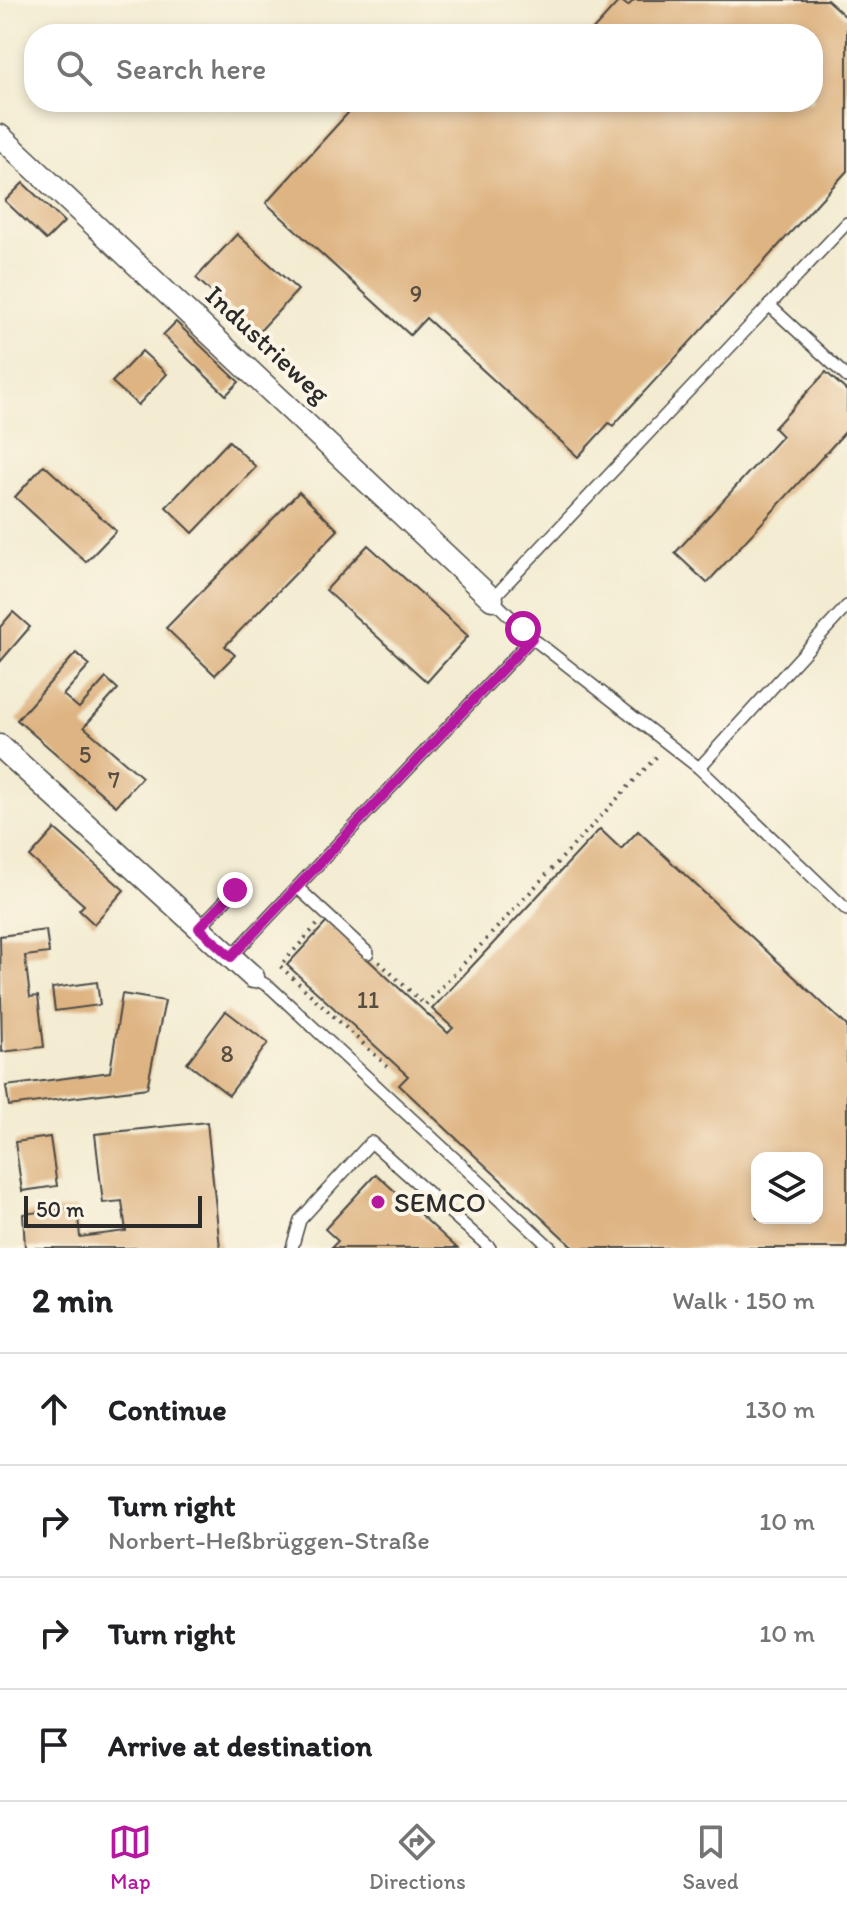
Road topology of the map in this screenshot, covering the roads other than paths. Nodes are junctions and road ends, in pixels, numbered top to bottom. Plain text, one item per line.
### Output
1 (0, 136) edge
2 (847, 223) edge
3 (769, 305) junction
4 (847, 377) edge
5 (492, 599) junction
6 (847, 606) edge
7 (532, 638) junction
8 (0, 746) edge
9 (699, 768) junction
10 (297, 887) junction
11 (235, 890) dead end
12 (847, 910) edge
13 (199, 928) junction
14 (368, 953) road end
15 (231, 957) junction
16 (253, 977) joint
17 (292, 1248) edge
18 (490, 1248) edge
19 (551, 1248) edge

1 - 5 street, Industrieweg
2 - 3 lane
3 - 4 lane
3 - 5 lane
5 - 7 lane
6 - 9 lane
7 - 9 lane
7 - 10 lane
8 - 13 street
9 - 12 lane
10 - 14 lane
10 - 15 lane
11 - 13 lane
13 - 15 street
15 - 16 street
16 - 19 lane
17 - 18 lane

